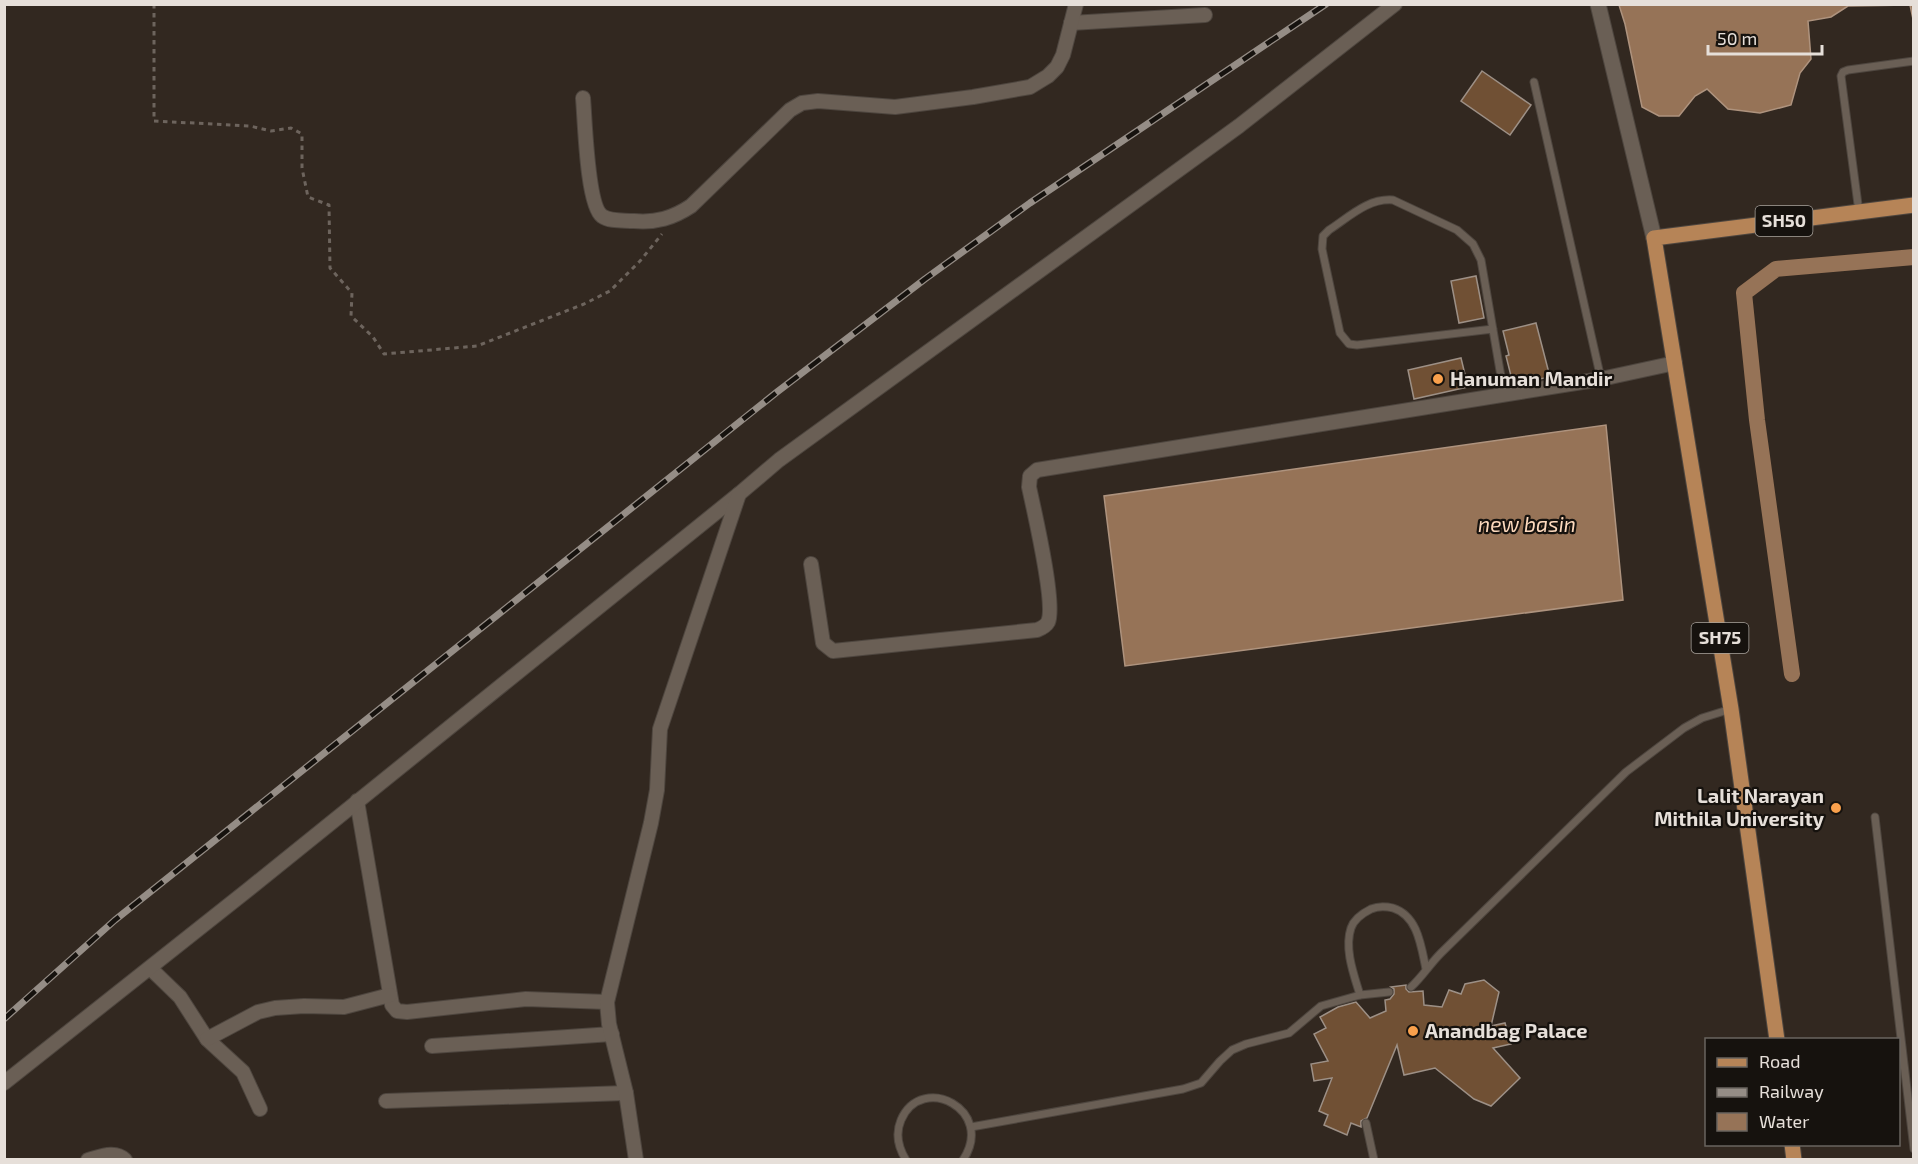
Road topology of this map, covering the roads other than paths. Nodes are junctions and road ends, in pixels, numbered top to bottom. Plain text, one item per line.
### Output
1 (1076, 4) edge
2 (1395, 4) edge
3 (1598, 4) edge
4 (1205, 15) dead end
5 (1071, 23) junction
6 (1914, 61) edge
7 (1534, 82) dead end
8 (583, 98) dead end
9 (1914, 205) edge
10 (1859, 212) junction
11 (1654, 238) junction
12 (1492, 329) junction
13 (1675, 363) junction
14 (1601, 379) junction
15 (1504, 394) junction
16 (739, 494) junction
17 (811, 564) dead end
18 (1731, 710) junction
19 (357, 801) junction
20 (1875, 817) dead end
21 (150, 968) junction
22 (1426, 969) junction
23 (1411, 987) dead end
24 (1389, 992) dead end
25 (390, 995) junction
26 (1360, 996) junction
27 (607, 1002) junction
28 (612, 1034) junction
29 (1777, 1038) edge
30 (207, 1039) junction
31 (432, 1046) dead end
32 (4, 1083) edge
33 (626, 1092) junction
34 (386, 1101) dead end
35 (260, 1109) dead end
36 (1366, 1124) dead end
37 (971, 1127) junction
38 (1914, 1149) edge
39 (88, 1160) edge
40 (125, 1160) edge
41 (636, 1160) edge
42 (906, 1160) edge
43 (963, 1160) edge
44 (1374, 1160) edge

1 - 5 street
2 - 16 street
3 - 11 main road
4 - 5 street
5 - 8 street
6 - 10 lane
7 - 14 lane
9 - 10 main road, SH50
10 - 11 main road, SH50
11 - 13 main road, SH75
12 - 12 lane
12 - 15 lane
13 - 14 street
13 - 18 main road, SH75
14 - 15 street
15 - 17 street
16 - 19 street
16 - 27 street
18 - 22 lane
18 - 29 main road, SH75
19 - 21 street
19 - 25 street
20 - 38 lane
21 - 30 street
21 - 32 street
22 - 23 lane
22 - 26 lane
24 - 26 lane
25 - 27 street
25 - 30 street
26 - 37 lane
27 - 28 street
28 - 31 street
28 - 33 street
30 - 35 street
33 - 34 street
33 - 41 street
36 - 44 lane
37 - 42 lane
37 - 43 lane
39 - 40 street

